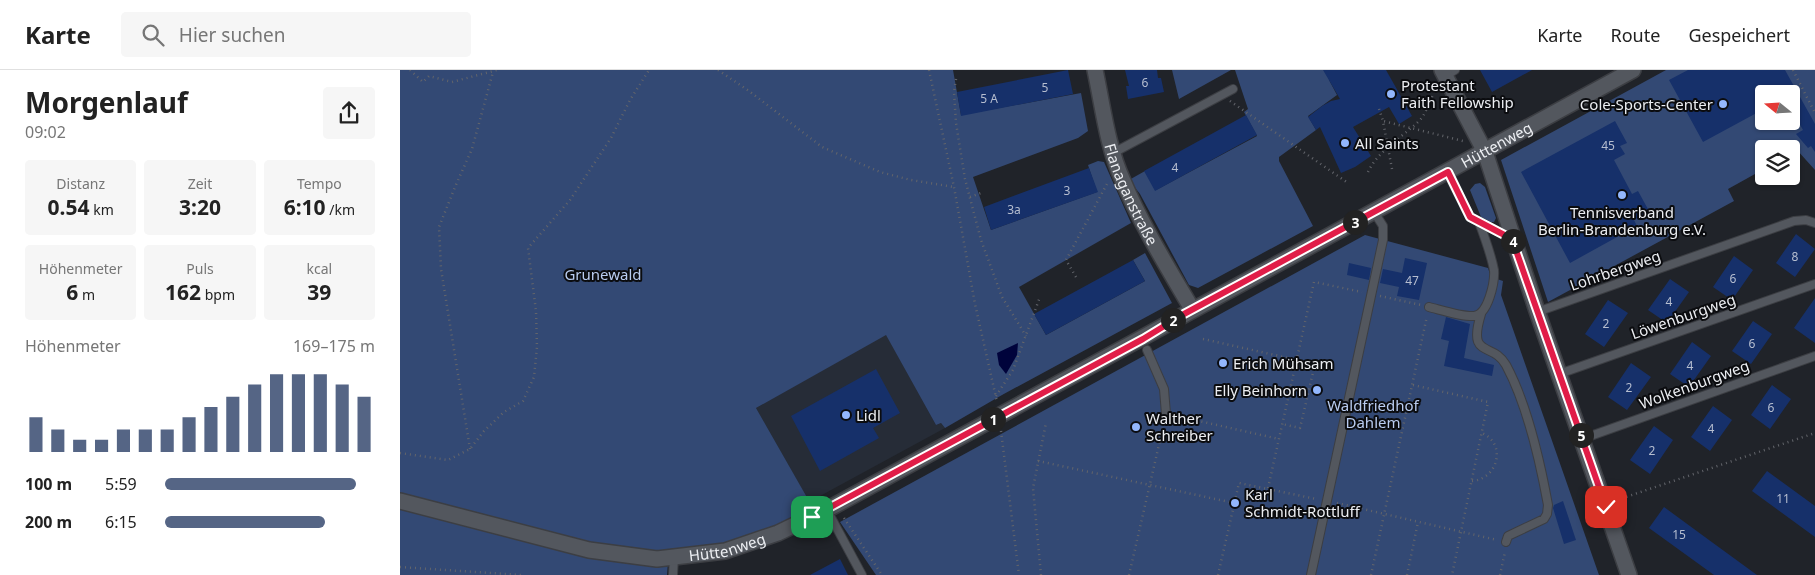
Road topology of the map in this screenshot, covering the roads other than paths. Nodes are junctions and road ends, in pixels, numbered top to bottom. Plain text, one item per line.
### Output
1 (1095, 70) edge
2 (1633, 70) edge
3 (1447, 72) edge
4 (1233, 89) dead end
5 (1485, 152) junction
6 (1113, 153) junction
7 (1448, 172) junction
8 (1374, 212) junction
9 (1479, 222) junction
10 (1815, 224) edge
11 (1512, 239) junction
12 (1815, 284) edge
13 (1429, 306) dead end
14 (1192, 309) junction
15 (1537, 312) junction
16 (1481, 314) junction
17 (1147, 350) dead end
18 (1815, 356) edge
19 (1559, 374) junction
20 (1166, 414) road end
21 (1582, 439) junction
22 (400, 501) edge
23 (829, 509) junction
24 (1506, 542) road end
25 (674, 558) junction
26 (673, 575) edge
27 (862, 575) edge
28 (1311, 575) edge
29 (1629, 575) edge

1 - 6 main road, Flanaganstraße
2 - 5 main road, Hüttenweg
3 - 5 main road
4 - 6 lane
5 - 7 main road, Hüttenweg
5 - 11 main road
6 - 14 main road, Flanaganstraße
7 - 8 main road, Hüttenweg
7 - 9 lane
8 - 14 main road, Hüttenweg
8 - 28 lane
9 - 11 lane
9 - 16 lane
10 - 15 lane, Lohrbergweg
11 - 15 main road
12 - 19 lane, Löwenburgweg
13 - 16 lane
14 - 23 main road, Hüttenweg
15 - 19 main road
16 - 24 lane
17 - 20 lane
18 - 21 lane, Wolkenburgweg
19 - 21 main road
21 - 29 main road
22 - 25 main road, Hüttenweg
23 - 25 main road, Hüttenweg
23 - 27 lane
25 - 26 lane

